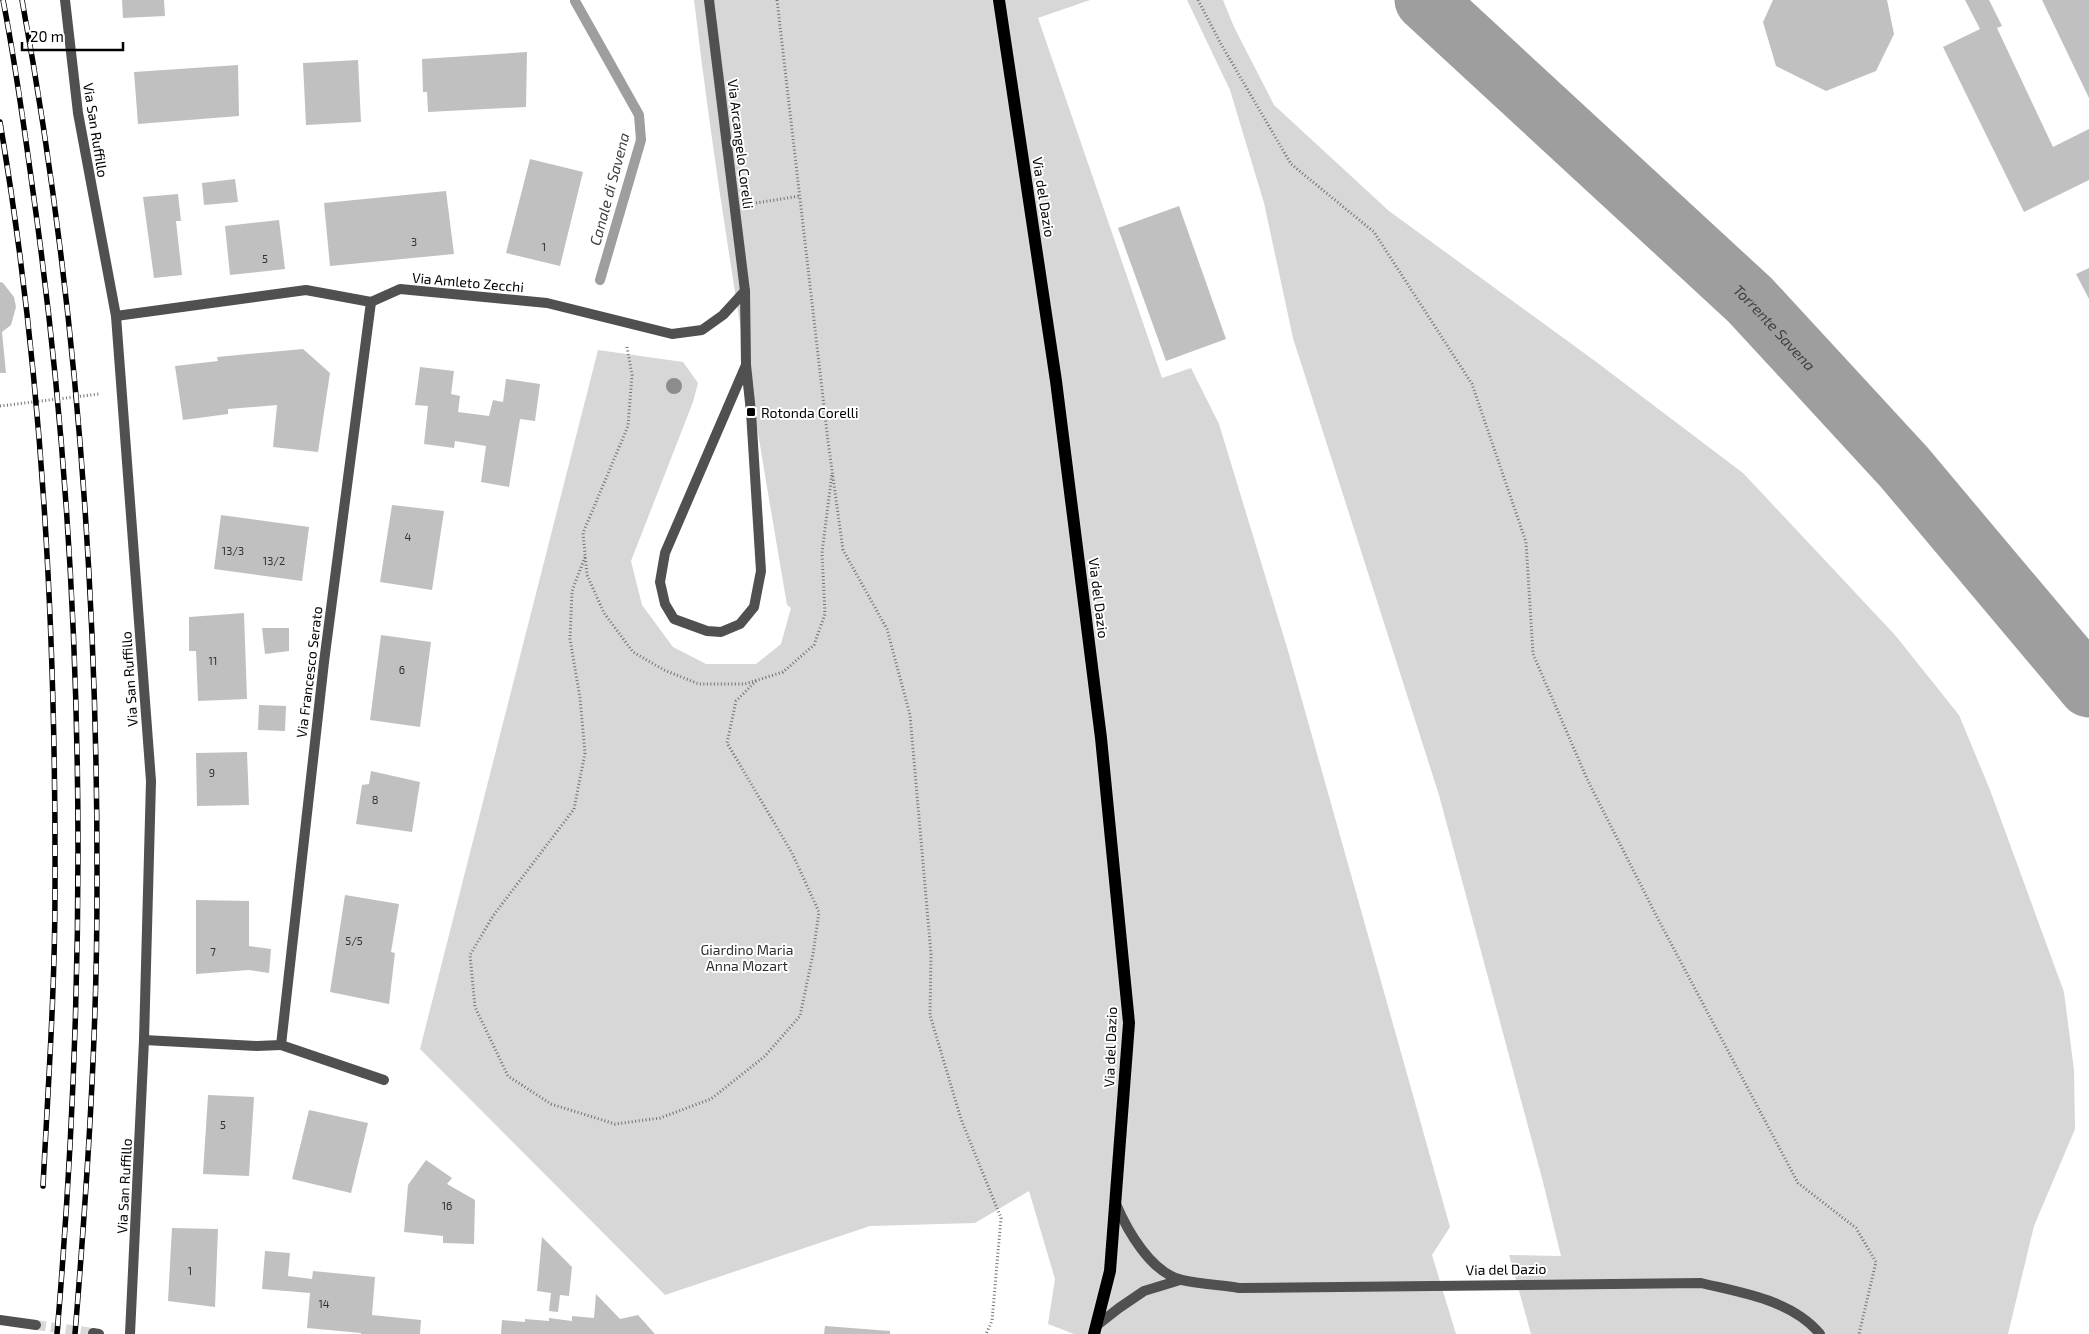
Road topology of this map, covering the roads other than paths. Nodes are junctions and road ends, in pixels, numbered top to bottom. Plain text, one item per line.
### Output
1 (65, 0) edge
2 (709, 0) edge
3 (1000, 0) edge
4 (745, 291) junction
5 (371, 302) junction
6 (116, 316) junction
7 (746, 365) junction
8 (144, 1040) junction
9 (281, 1045) junction
10 (384, 1080) dead end
11 (1116, 1204) junction
12 (1180, 1280) junction
13 (0, 1320) edge
14 (36, 1325) tunnel mouth
15 (1096, 1330) edge
16 (130, 1334) edge
17 (1820, 1334) edge

1 - 6 street, Via San Ruffillo
2 - 4 street, Via Arcangelo Corelli
3 - 11 main road, Via del Dazio
4 - 5 street, Via Amleto Zecchi
4 - 7 street, Via Arcangelo Corelli
5 - 6 street
5 - 9 street, Via Francesco Serato
6 - 8 street, Via San Ruffillo
7 - 7 street, Via Arcangelo Corelli
8 - 9 street
8 - 16 street, Via San Ruffillo
9 - 10 street
11 - 12 street, Via del Dazio
11 - 15 main road, Via del Dazio
12 - 15 street, Via del Dazio
12 - 17 street, Via del Dazio
13 - 14 street

